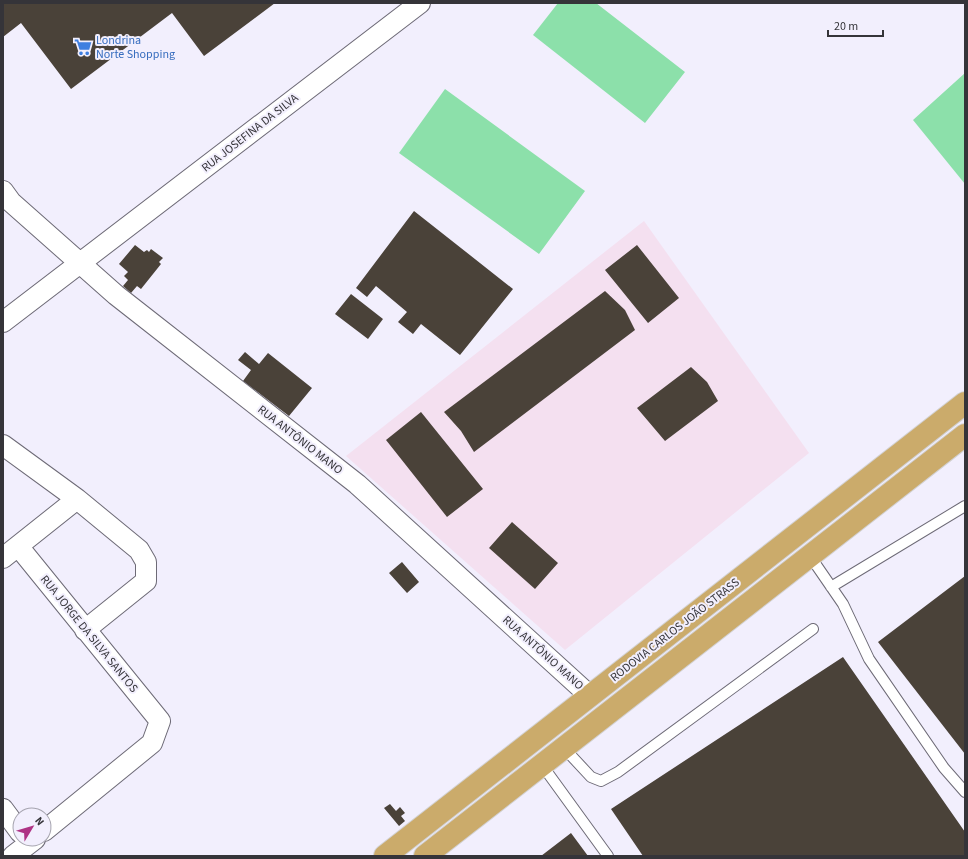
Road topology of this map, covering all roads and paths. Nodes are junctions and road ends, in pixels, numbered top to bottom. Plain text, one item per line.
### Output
1 (420, 3) edge
2 (3, 191) edge
3 (81, 264) junction
4 (3, 322) edge
5 (965, 403) edge
6 (965, 435) edge
7 (3, 445) edge
8 (77, 499) junction
9 (965, 506) edge
10 (10, 552) edge
11 (810, 556) junction
12 (831, 587) junction
13 (813, 629) dead end
14 (85, 630) junction
15 (590, 696) junction
16 (564, 748) junction
17 (542, 765) junction
18 (965, 792) edge
19 (3, 809) edge
20 (12, 818) edge
21 (52, 821) edge
22 (22, 847) edge
23 (13, 856) edge
24 (385, 856) edge
25 (425, 856) edge
26 (608, 856) edge

1 - 3 street, RUA JOSEFINA DA SILVA
2 - 3 street, RUA ANTÔNIO MANO
3 - 4 street, RUA JOSEFINA DA SILVA
3 - 15 street, RUA ANTÔNIO MANO
5 - 15 highway, RODOVIA CARLOS JOÃO STRASS
6 - 11 highway, RODOVIA CARLOS JOÃO STRASS
7 - 8 street
8 - 10 street
8 - 14 street
9 - 12 lane
10 - 14 street, RUA JORGE DA SILVA SANTOS
11 - 12 lane
11 - 16 highway, RODOVIA CARLOS JOÃO STRASS
12 - 18 lane
13 - 16 lane
14 - 21 street, RUA JORGE DA SILVA SANTOS
15 - 24 highway, RODOVIA CARLOS JOÃO STRASS
16 - 17 highway, RODOVIA CARLOS JOÃO STRASS
17 - 25 highway, RODOVIA CARLOS JOÃO STRASS
17 - 26 lane
19 - 20 street
22 - 23 street

